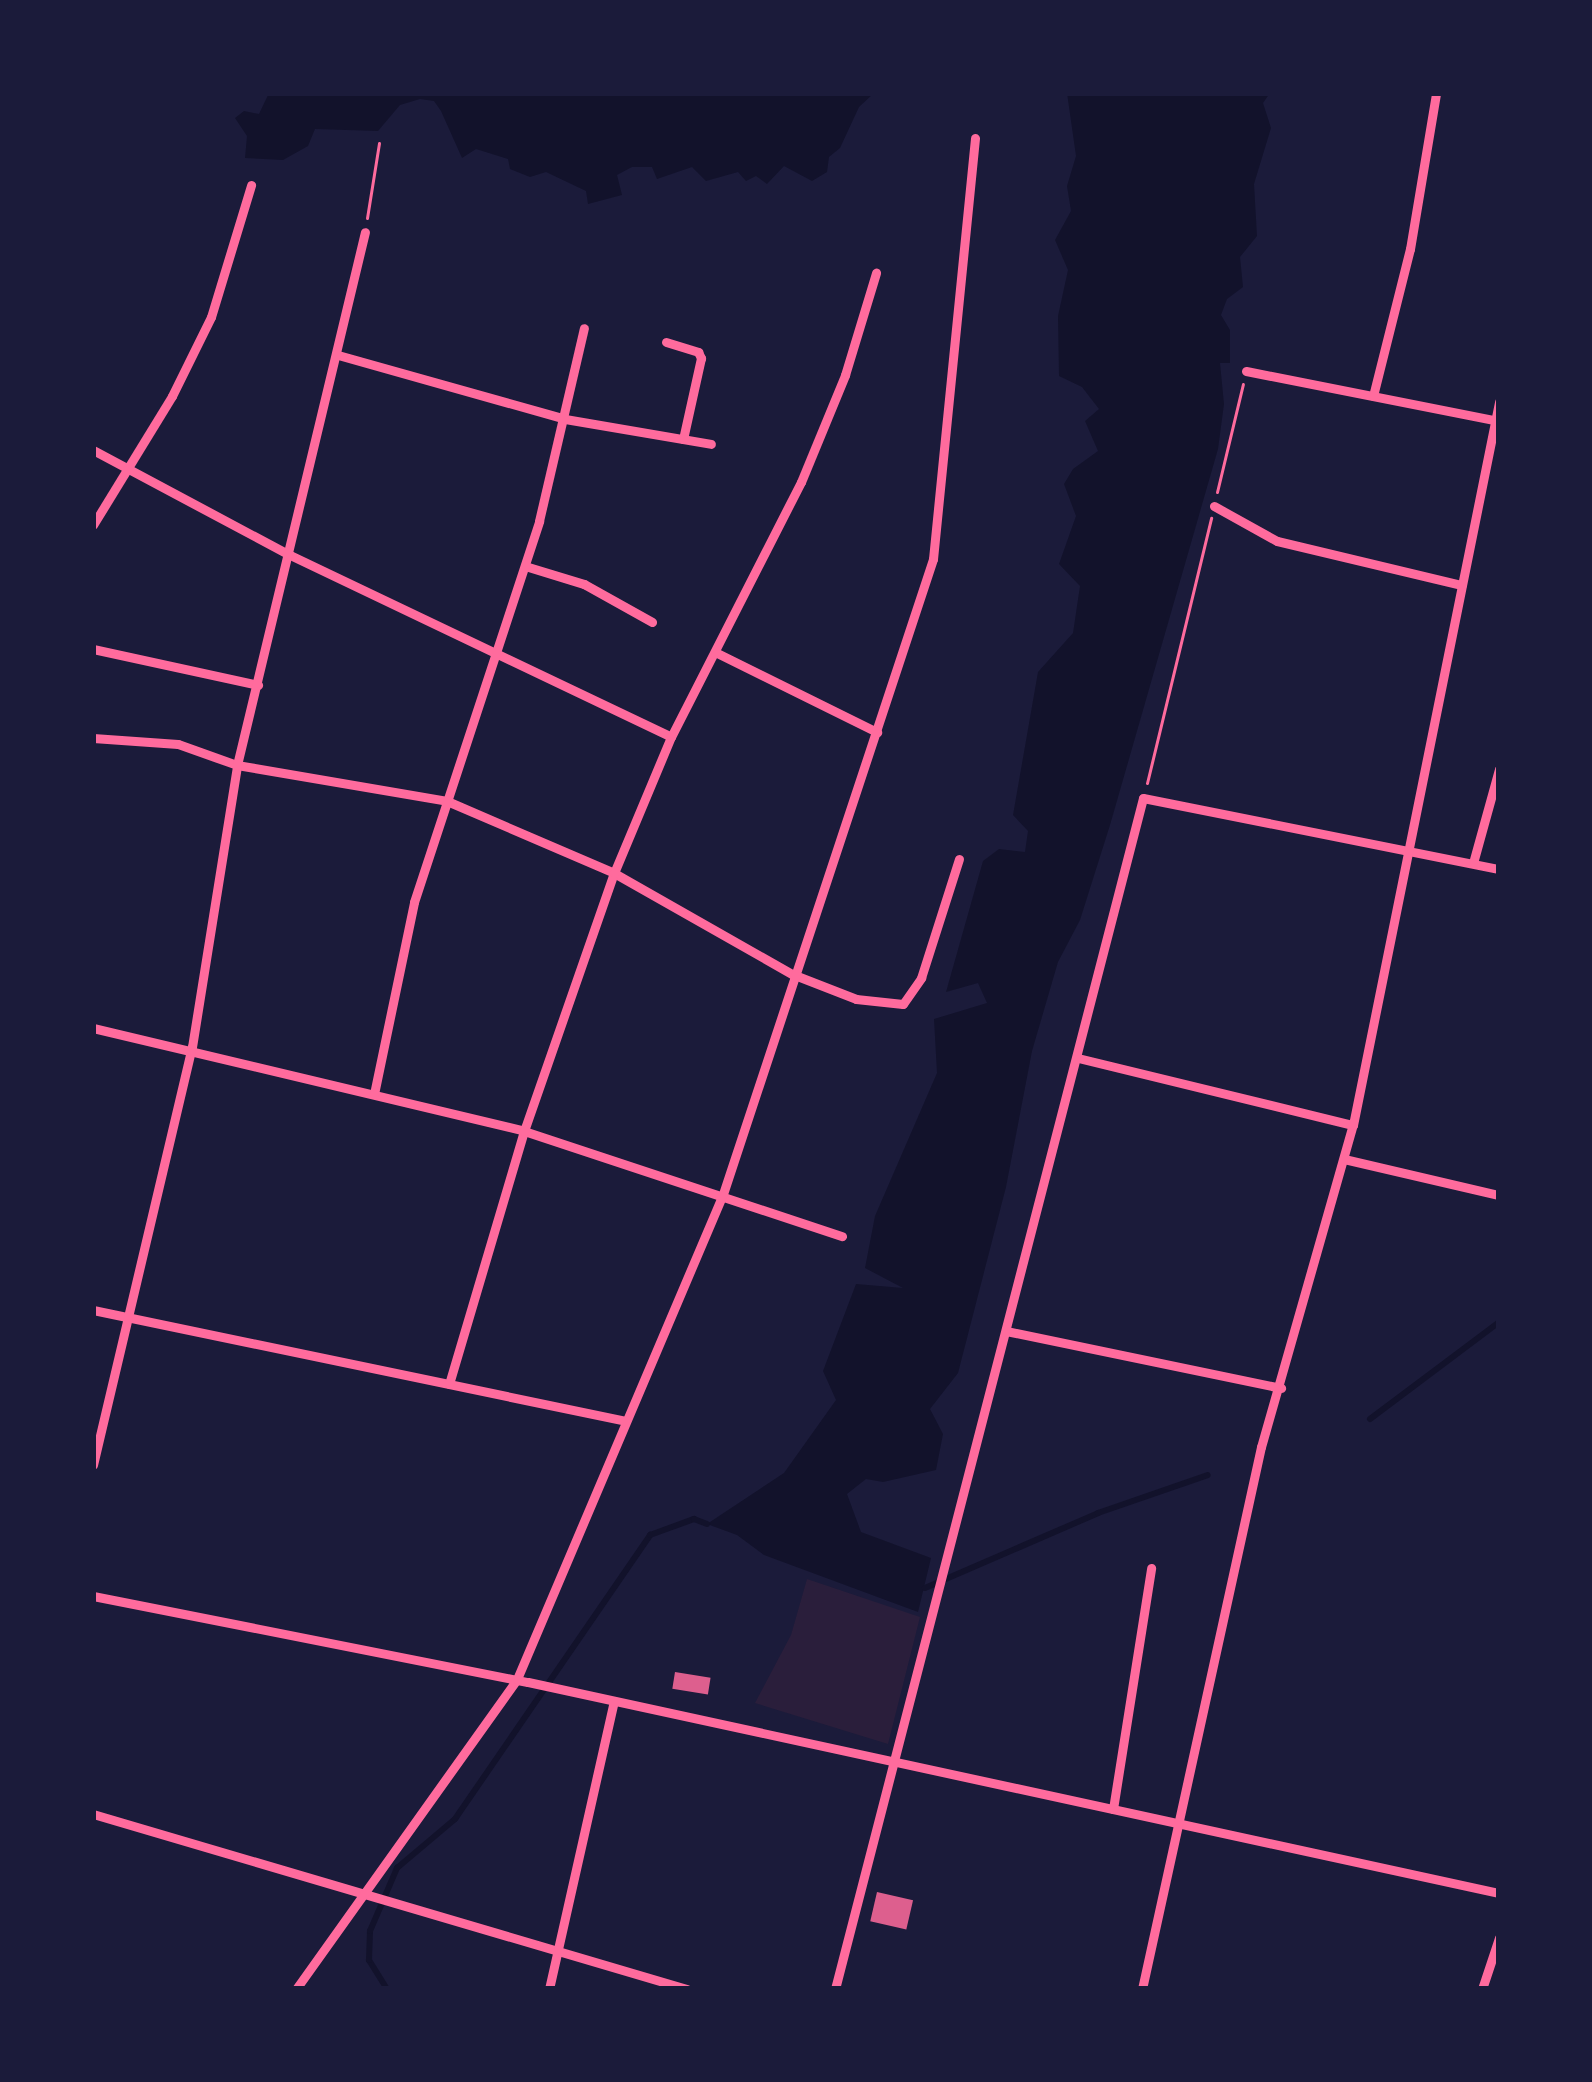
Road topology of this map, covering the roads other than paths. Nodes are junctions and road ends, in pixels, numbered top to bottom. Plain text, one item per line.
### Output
1 (1436, 93) edge
2 (975, 139) dead end
3 (251, 185) dead end
4 (365, 232) road end
5 (876, 273) dead end
6 (584, 328) dead end
7 (666, 343) dead end
8 (338, 355) junction
9 (1246, 371) road end
10 (1373, 396) junction
11 (1499, 402) edge
12 (565, 419) junction
13 (1494, 420) junction
14 (683, 439) junction
15 (711, 444) dead end
16 (93, 450) edge
17 (130, 469) junction
18 (1214, 506) road end
19 (93, 525) edge
20 (290, 555) junction
21 (524, 566) junction
22 (1462, 585) junction
23 (652, 622) dead end
24 (93, 649) edge
25 (496, 650) junction
26 (715, 652) junction
27 (258, 685) junction
28 (878, 732) junction
29 (671, 737) junction
30 (93, 738) edge
31 (237, 766) junction
32 (1499, 769) edge
33 (447, 801) junction
34 (1410, 851) junction
35 (959, 859) dead end
36 (1473, 863) junction
37 (1499, 869) edge
38 (614, 873) junction
39 (792, 974) junction
40 (93, 1028) edge
41 (192, 1047) junction
42 (1078, 1058) junction
43 (374, 1094) junction
44 (1353, 1125) junction
45 (524, 1131) junction
46 (1344, 1159) junction
47 (723, 1194) junction
48 (1499, 1195) edge
49 (842, 1236) dead end
50 (93, 1310) edge
51 (128, 1317) junction
52 (1006, 1331) junction
53 (449, 1384) junction
54 (1281, 1388) junction
55 (626, 1421) junction
56 (93, 1465) edge
57 (1151, 1568) dead end
58 (93, 1596) edge
59 (522, 1680) junction
60 (614, 1701) junction
61 (895, 1765) junction
62 (1113, 1809) junction
63 (93, 1814) edge
64 (1180, 1823) junction
65 (369, 1893) junction
66 (1499, 1893) edge
67 (1499, 1938) edge
68 (557, 1951) junction
69 (296, 1989) edge
70 (549, 1989) edge
71 (687, 1989) edge
72 (835, 1989) edge
73 (1142, 1989) edge
74 (1482, 1989) edge

1 - 10 street
2 - 28 street
3 - 17 street
4 - 8 street
5 - 26 street
6 - 12 street
7 - 14 street
8 - 12 street
8 - 20 street
9 - 10 street
10 - 13 street
11 - 13 street
12 - 14 street
12 - 21 street
13 - 22 street
14 - 15 street
16 - 17 street
17 - 19 street
17 - 20 street
18 - 22 street
20 - 25 street
20 - 27 street
21 - 23 street
21 - 25 street
22 - 34 street
24 - 27 street
25 - 29 street
25 - 33 street
26 - 28 street
26 - 29 street
27 - 31 street
28 - 39 street
29 - 38 street
30 - 31 street
31 - 33 street
31 - 41 street
32 - 36 street
33 - 38 street
33 - 43 street
34 - 36 street
34 - 42 street
34 - 44 street
35 - 39 street
36 - 37 street
38 - 39 street
38 - 45 street
39 - 47 street
40 - 41 street
41 - 43 street
41 - 51 street
42 - 44 street
42 - 52 street
43 - 45 street
44 - 46 street
45 - 47 street
45 - 53 street
46 - 48 street
46 - 54 street
47 - 49 street
47 - 55 street
50 - 51 street
51 - 53 street
51 - 56 street
52 - 54 street
52 - 61 street
53 - 55 street
54 - 64 street
55 - 59 street
57 - 62 street
58 - 59 street
59 - 60 street
59 - 65 street
60 - 61 street
60 - 68 street
61 - 62 street
61 - 72 street
62 - 64 street
63 - 65 street
64 - 66 street
64 - 73 street
65 - 68 street
65 - 69 street
67 - 74 street
68 - 70 street
68 - 71 street

